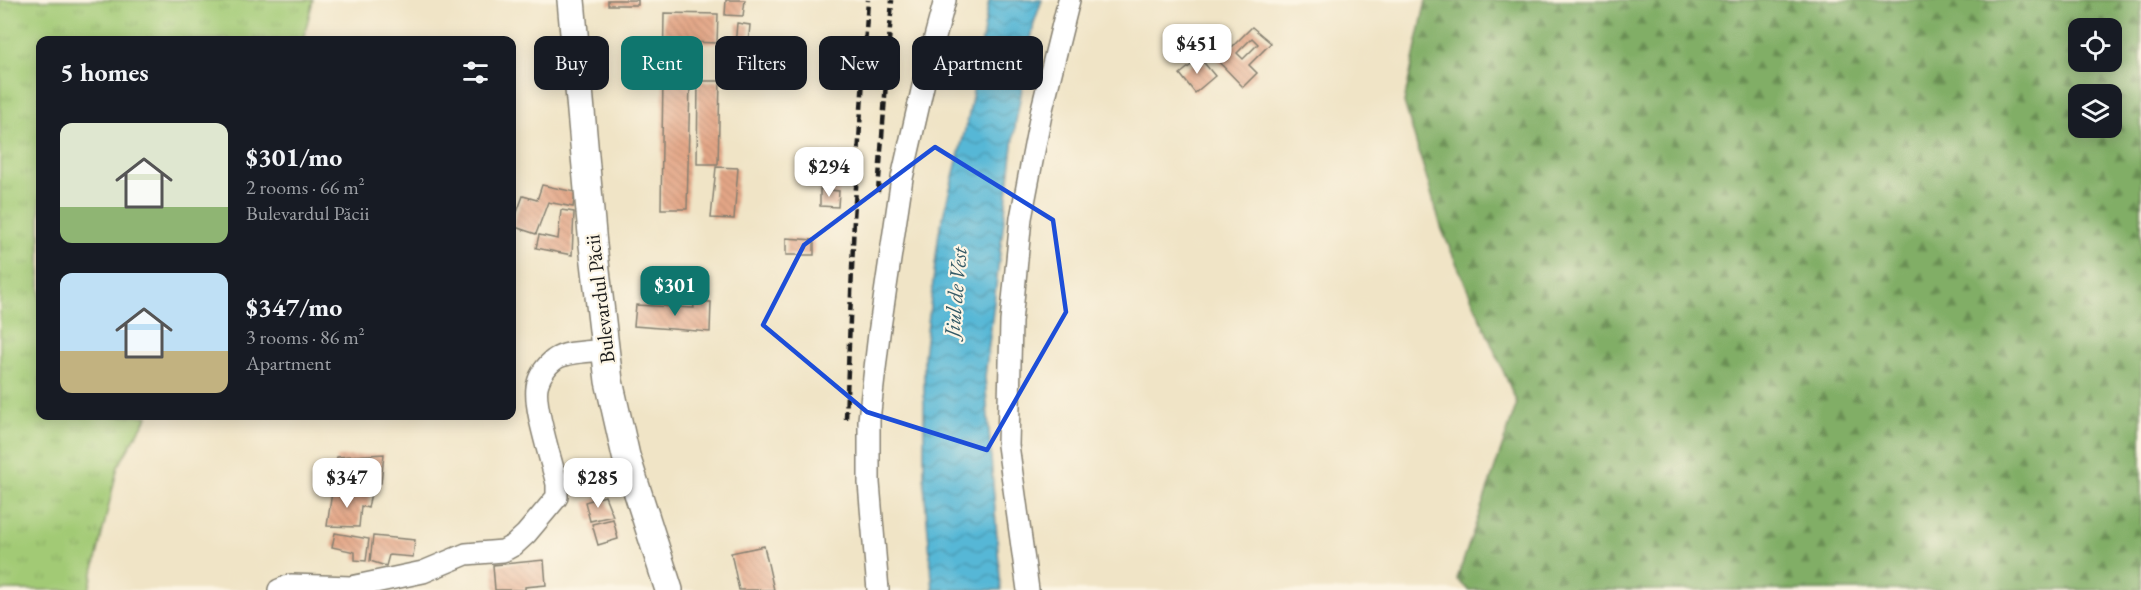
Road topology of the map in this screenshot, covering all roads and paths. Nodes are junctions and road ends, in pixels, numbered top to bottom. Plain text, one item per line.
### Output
1 (571, 0) edge
2 (945, 0) edge
3 (1069, 0) edge
4 (604, 350) junction
5 (279, 590) edge
6 (669, 590) edge
7 (878, 590) edge
8 (1028, 590) edge

1 - 4 main road, Bulevardul Păcii
2 - 7 street
3 - 8 street
4 - 5 street
4 - 6 main road, Bulevardul Păcii

